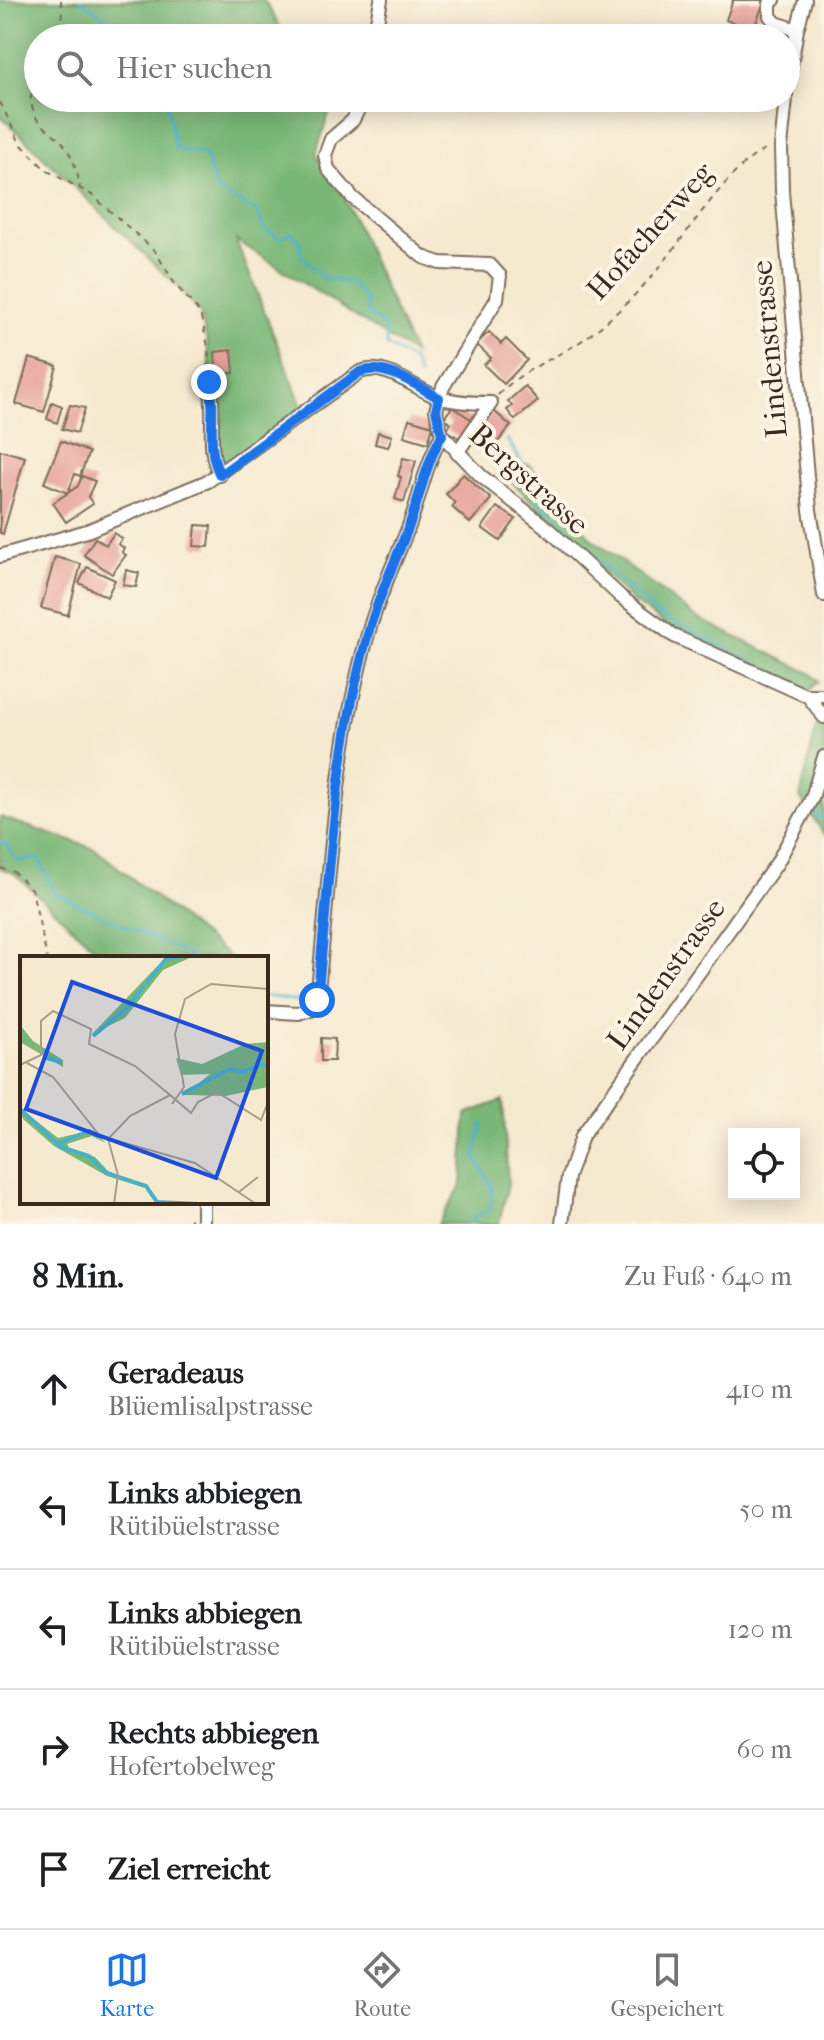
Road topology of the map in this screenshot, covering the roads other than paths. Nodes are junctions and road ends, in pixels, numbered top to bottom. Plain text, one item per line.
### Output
1 (381, 0) edge
2 (774, 0) edge
3 (800, 1) edge
4 (377, 24) edge
5 (779, 24) edge
6 (798, 24) edge
7 (357, 112) edge
8 (784, 112) edge
9 (209, 382) road end
10 (439, 398) junction
11 (442, 435) junction
12 (457, 453) junction
13 (220, 475) junction
14 (0, 556) edge
15 (824, 595) edge
16 (824, 695) edge
17 (808, 696) junction
18 (824, 717) edge
19 (824, 757) edge
20 (268, 1011) edge
21 (562, 1224) edge

1 - 4 street
2 - 5 street
3 - 6 street, Lindenstrasse
7 - 10 street
8 - 15 street, Lindenstrasse
9 - 13 street
10 - 11 street, Bergstrasse
10 - 12 street
10 - 13 street
11 - 12 street, Bergstrasse
11 - 20 street
12 - 17 street, Bergstrasse
13 - 14 street
16 - 17 street, Bergstrasse
17 - 18 street
19 - 21 street, Lindenstrasse

